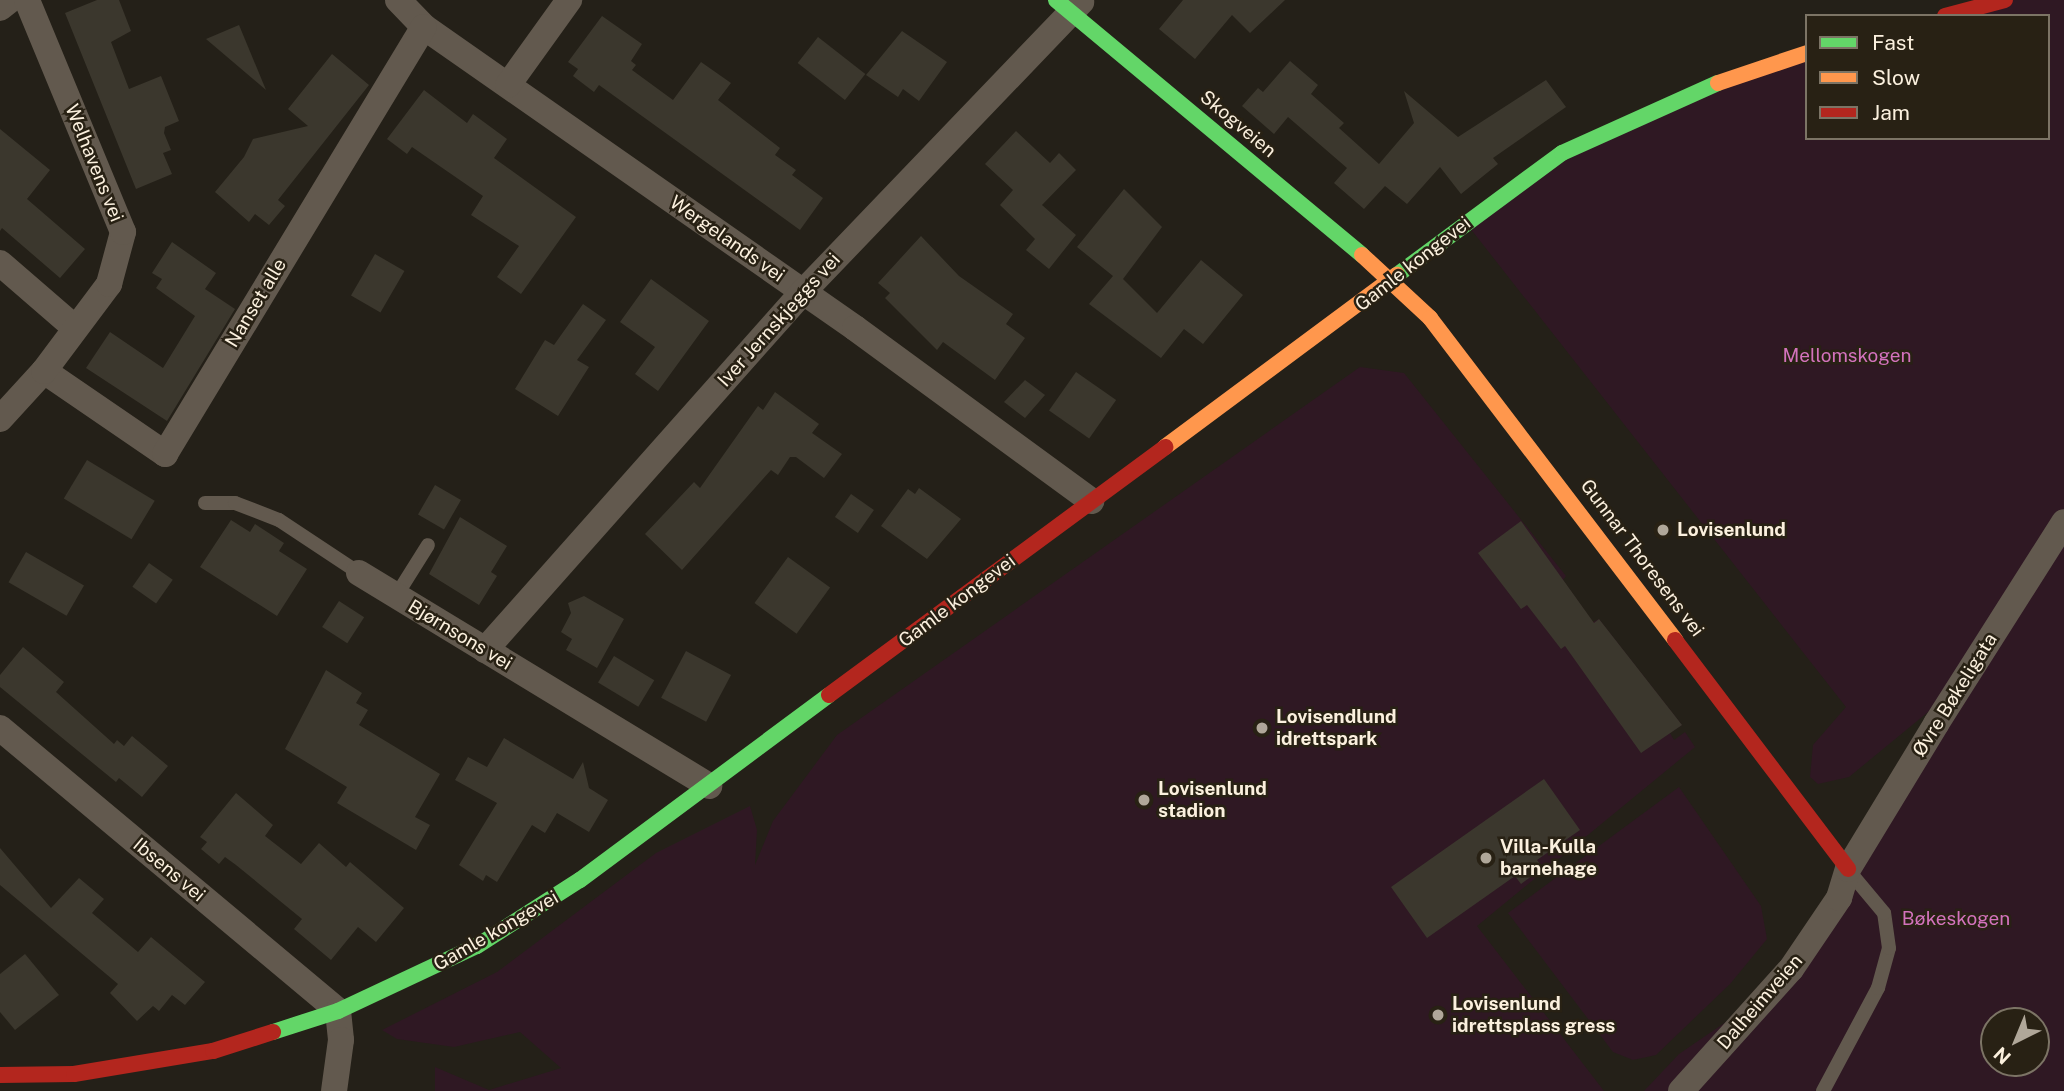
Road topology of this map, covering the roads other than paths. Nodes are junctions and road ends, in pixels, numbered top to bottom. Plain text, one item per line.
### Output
1 (10, 0) edge
2 (27, 0) edge
3 (398, 0) edge
4 (569, 0) edge
5 (2005, 0) edge
6 (1070, 4) edge
7 (0, 8) edge
8 (1952, 14) edge
9 (424, 27) junction
10 (1805, 54) edge
11 (508, 85) junction
12 (0, 263) edge
13 (1393, 281) junction
14 (803, 292) junction
15 (74, 327) junction
16 (44, 370) junction
17 (0, 419) edge
18 (1091, 501) junction
19 (205, 503) dead end
20 (2064, 523) edge
21 (428, 545) dead end
22 (359, 573) joint
23 (396, 596) junction
24 (485, 650) junction
25 (0, 728) edge
26 (709, 786) junction
27 (1848, 869) junction
28 (338, 1011) junction
29 (0, 1075) edge
30 (73, 1083) edge
31 (334, 1091) edge
32 (1681, 1091) edge
33 (1823, 1091) edge

1 - 7 street
2 - 15 street, Welhavens vei
3 - 9 street, Wergelands vei
4 - 11 street
5 - 8 street
6 - 13 street, Skogveien
6 - 14 street, Iver Jernskjeggs vei
9 - 11 street, Wergelands vei
9 - 16 street, Nanset alle
10 - 13 street, Gamle kongevei
11 - 14 street, Wergelands vei
12 - 15 street
13 - 18 street, Gamle kongevei
13 - 27 street, Gunnar Thoresens vei
14 - 18 street, Wergelands vei
14 - 24 street, Iver Jernskjeggs vei
15 - 16 street, Welhavens vei
16 - 17 street, Welhavens vei
18 - 26 street, Gamle kongevei
19 - 22 lane, Bjørnsons vei
20 - 27 street, Øvre Bøkeligata
21 - 23 lane
22 - 23 street, Bjørnsons vei
23 - 24 street, Bjørnsons vei
24 - 26 street, Bjørnsons vei
25 - 28 street, Ibsens vei
26 - 28 street, Gamle kongevei
27 - 32 street, Dalheimveien
27 - 33 lane
28 - 30 street, Gamle kongevei
28 - 31 street
29 - 30 street, Gamle kongevei

